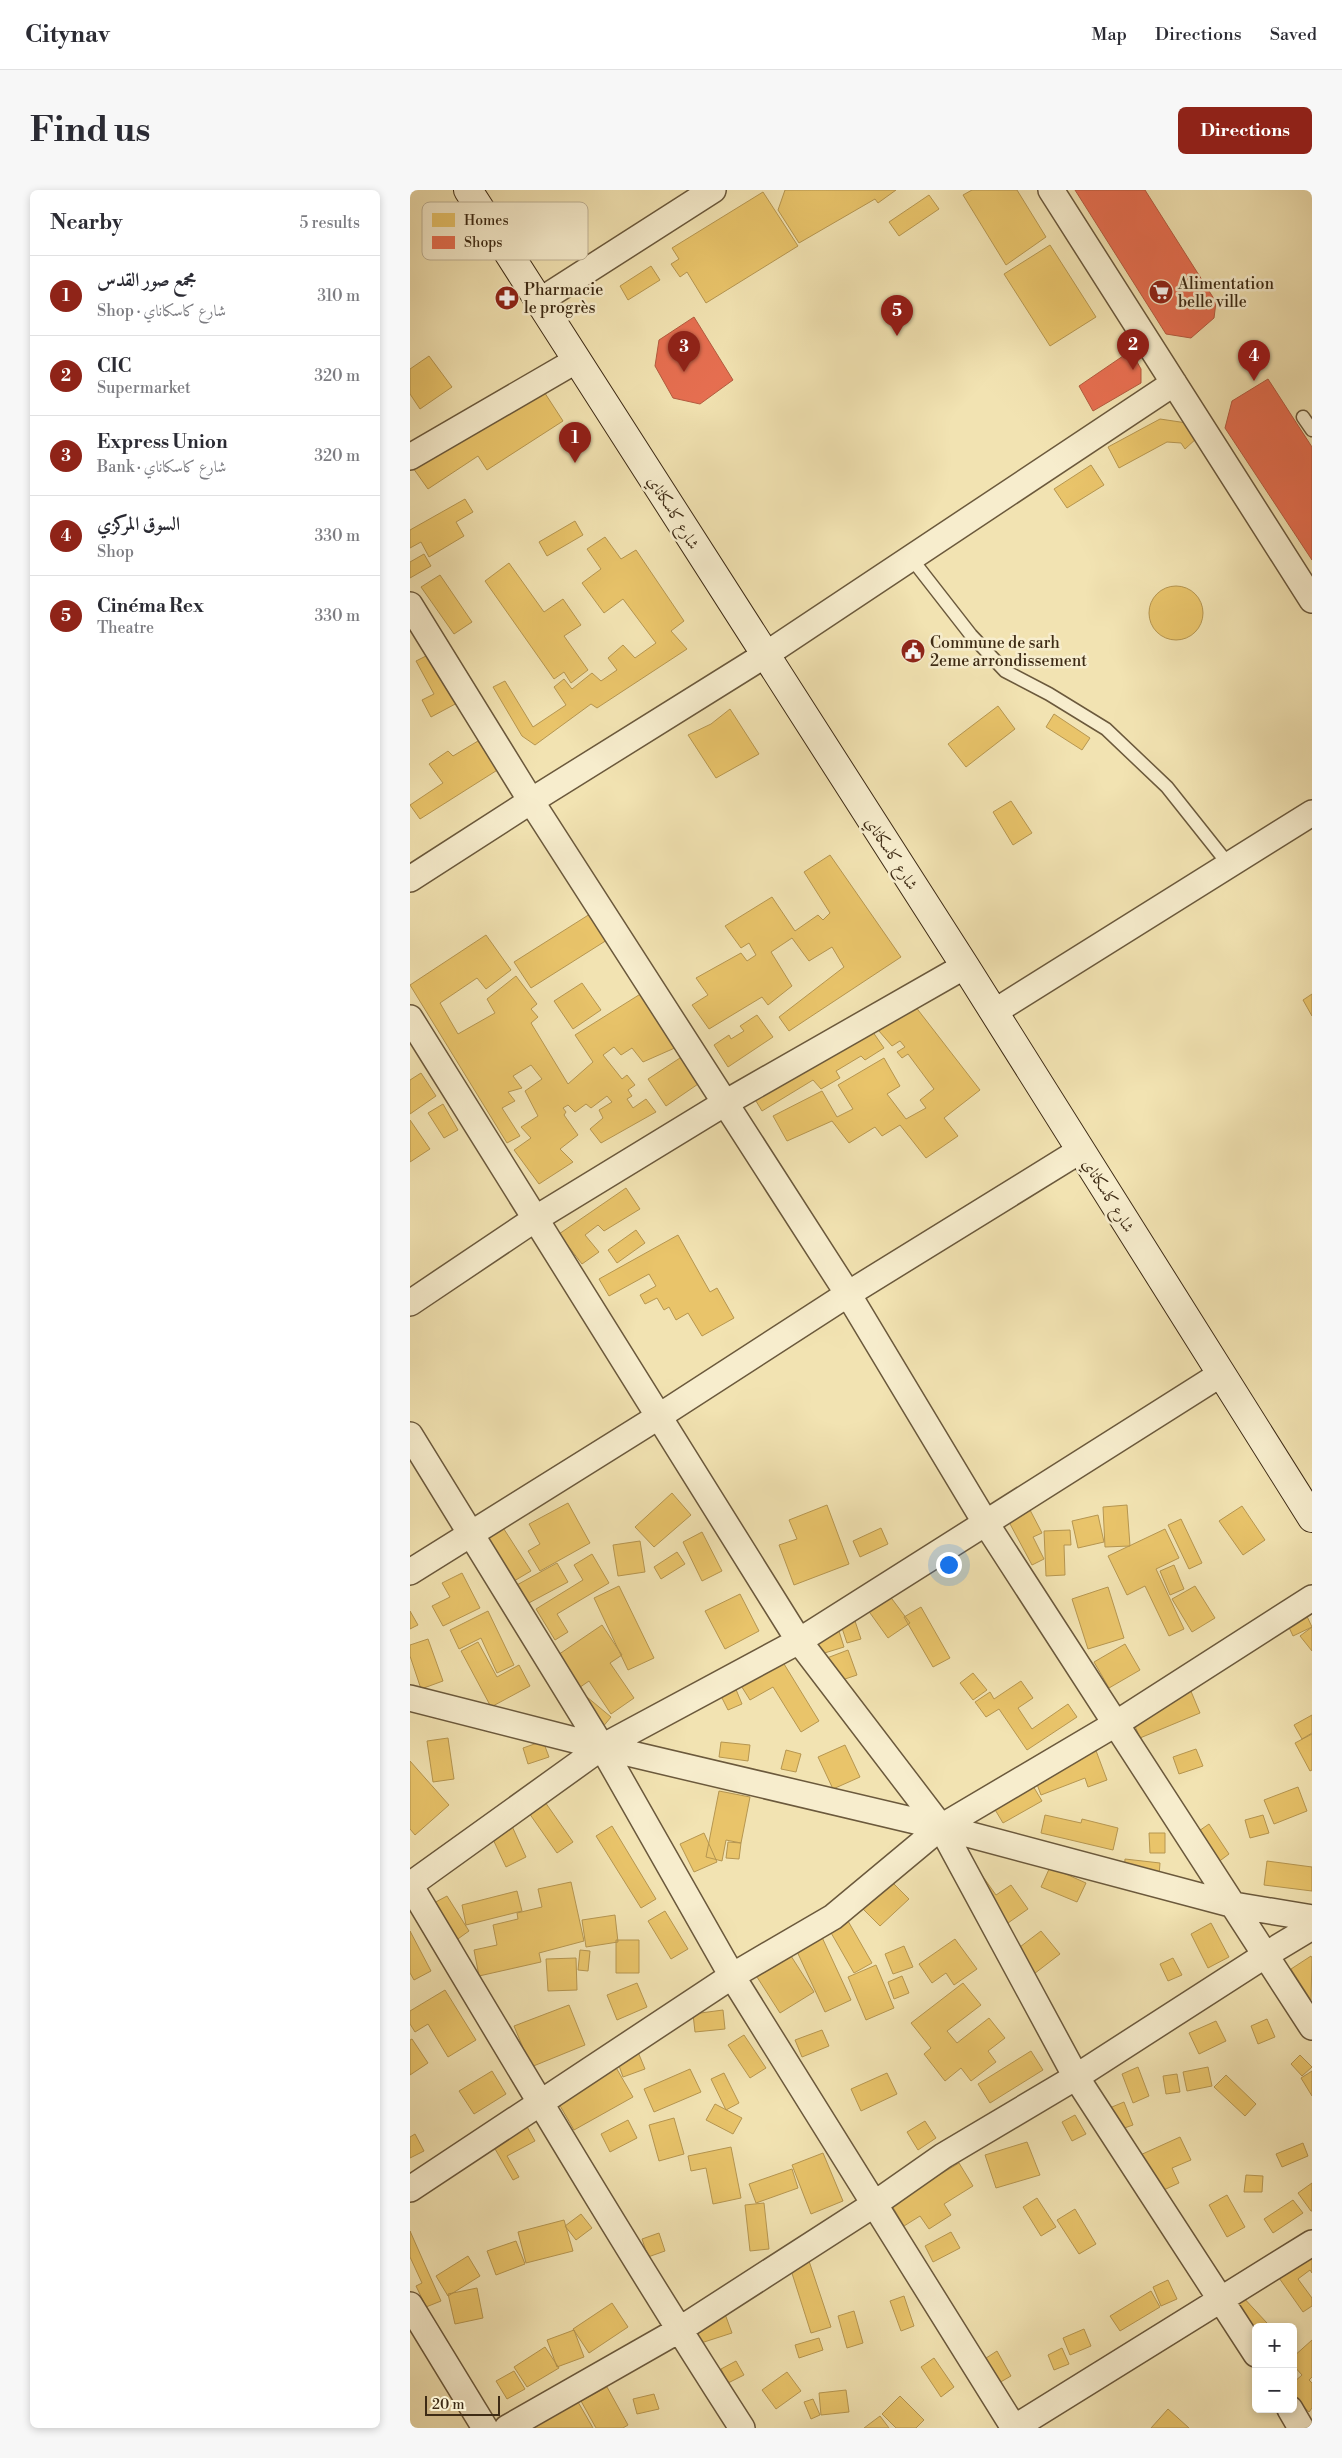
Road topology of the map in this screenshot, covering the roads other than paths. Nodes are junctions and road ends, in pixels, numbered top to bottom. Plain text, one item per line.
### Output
1 (468, 190) edge
2 (713, 190) edge
3 (1051, 190) edge
4 (476, 202) edge
5 (512, 260) edge
6 (538, 302) junction
7 (577, 360) junction
8 (1174, 383) junction
9 (1303, 417) dead end
10 (1312, 430) edge
11 (410, 457) edge
12 (911, 558) junction
13 (1312, 600) edge
14 (410, 605) edge
15 (765, 656) junction
16 (531, 800) junction
17 (1312, 813) edge
18 (1229, 865) junction
19 (410, 879) edge
20 (965, 966) junction
21 (994, 1012) junction
22 (410, 1018) edge
23 (725, 1103) junction
24 (1081, 1150) junction
25 (536, 1220) junction
26 (848, 1294) junction
27 (410, 1303) edge
28 (1221, 1374) junction
29 (658, 1417) junction
30 (410, 1434) edge
31 (1312, 1518) edge
32 (985, 1522) junction
33 (472, 1533) junction
34 (410, 1572) edge
35 (1312, 1598) edge
36 (799, 1640) junction
37 (410, 1698) edge
38 (1117, 1723) junction
39 (602, 1747) junction
40 (941, 1827) junction
41 (410, 1885) edge
42 (1234, 1905) junction
43 (1312, 1918) edge
44 (1312, 1927) edge
45 (1267, 1954) junction
46 (732, 1976) junction
47 (1312, 2027) edge
48 (1076, 2077) junction
49 (540, 2103) junction
50 (410, 2189) edge
51 (873, 2205) junction
52 (1312, 2243) edge
53 (1222, 2299) junction
54 (410, 2305) edge
55 (679, 2330) junction
56 (1252, 2348) edge
57 (1292, 2413) edge
58 (485, 2428) edge
59 (506, 2428) edge
60 (742, 2428) edge
61 (1014, 2428) edge
62 (1301, 2428) edge

1 - 4 street, شارع كاسكاناي
2 - 6 street
3 - 8 street
5 - 6 street, شارع كاسكاناي
6 - 7 street, شارع كاسكاناي
7 - 11 street
7 - 15 street, شارع كاسكاناي
8 - 12 street
8 - 13 street
9 - 10 lane
12 - 15 street
12 - 18 lane
14 - 16 street
15 - 16 street
15 - 20 street, شارع كاسكاناي
16 - 19 street
16 - 23 street
17 - 18 street
18 - 21 street
20 - 21 street, شارع كاسكاناي
20 - 23 street
21 - 24 street, شارع كاسكاناي
22 - 25 street
23 - 25 street
23 - 26 street
24 - 26 street
24 - 28 street, شارع كاسكاناي
25 - 27 street
25 - 29 street
26 - 29 street
26 - 32 street
28 - 31 street, شارع كاسكاناي
28 - 32 street
29 - 33 street
29 - 36 street
30 - 33 street
32 - 36 street
32 - 38 street
33 - 34 street
33 - 39 street
35 - 38 street
36 - 39 street
36 - 40 street
37 - 39 street
38 - 40 street
38 - 42 street
39 - 40 street
39 - 41 street
39 - 46 street
40 - 42 street
40 - 46 street
40 - 48 street
41 - 49 street
42 - 43 street
42 - 45 street
44 - 45 street
45 - 47 street
45 - 48 street
46 - 49 street
46 - 51 street
48 - 51 street
48 - 53 street
49 - 50 street
49 - 55 street
51 - 55 street
51 - 61 street
52 - 53 street
53 - 56 street
53 - 61 street
54 - 58 street
55 - 59 street
55 - 60 street
57 - 62 street

